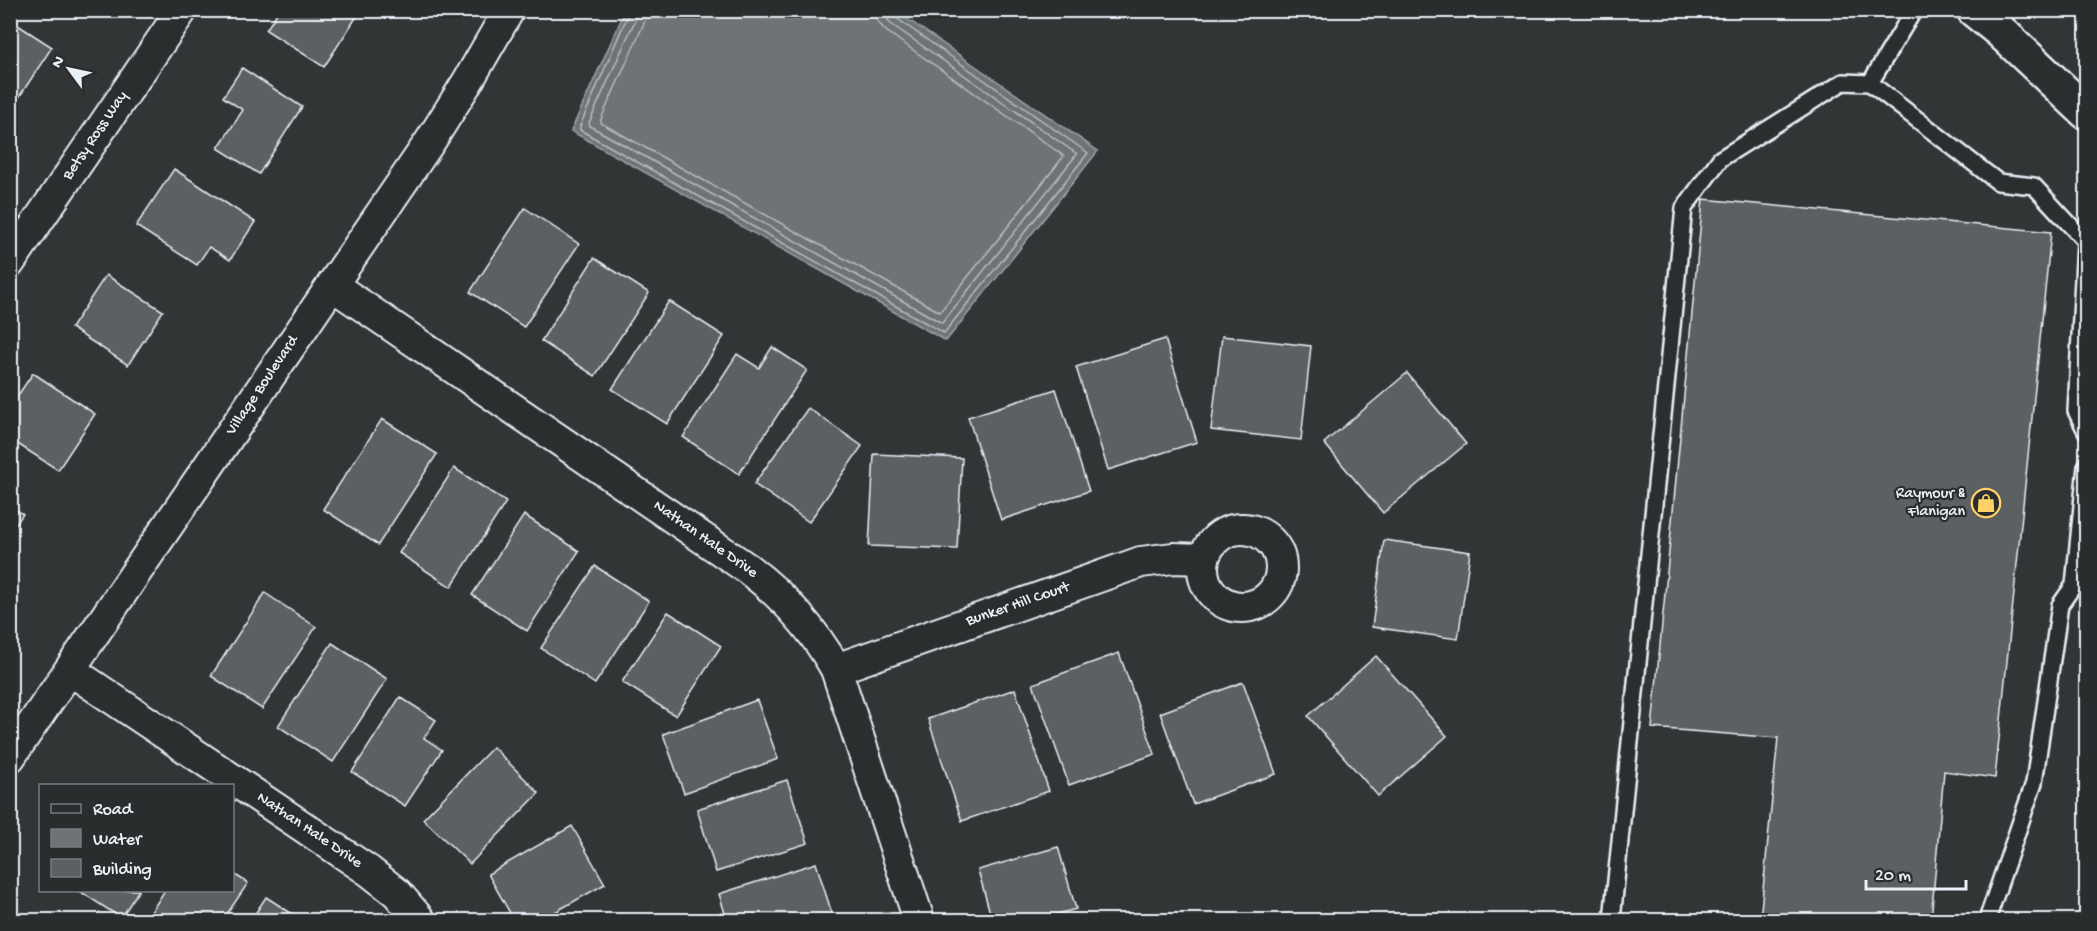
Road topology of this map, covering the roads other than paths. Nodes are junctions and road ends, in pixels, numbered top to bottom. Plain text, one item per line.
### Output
1 (182, 10) edge
2 (509, 10) edge
3 (1914, 10) edge
4 (1974, 10) edge
5 (1870, 83) junction
6 (2086, 112) edge
7 (10, 262) edge
8 (332, 285) junction
9 (2086, 431) edge
10 (2086, 466) edge
11 (1203, 559) dead end
12 (836, 669) junction
13 (70, 670) junction
14 (10, 757) edge
15 (420, 921) edge
16 (919, 921) edge
17 (1612, 921) edge
18 (1987, 921) edge

1 - 7 street, Betsy Ross Way
2 - 8 street, Village Boulevard
3 - 5 lane
4 - 6 street
5 - 9 lane
5 - 17 lane
8 - 12 street, Nathan Hale Drive
8 - 13 street, Village Boulevard
10 - 18 lane
11 - 12 street, Bunker Hill Court
12 - 16 street, Nathan Hale Drive
13 - 14 street, Village Boulevard
13 - 15 street, Nathan Hale Drive

